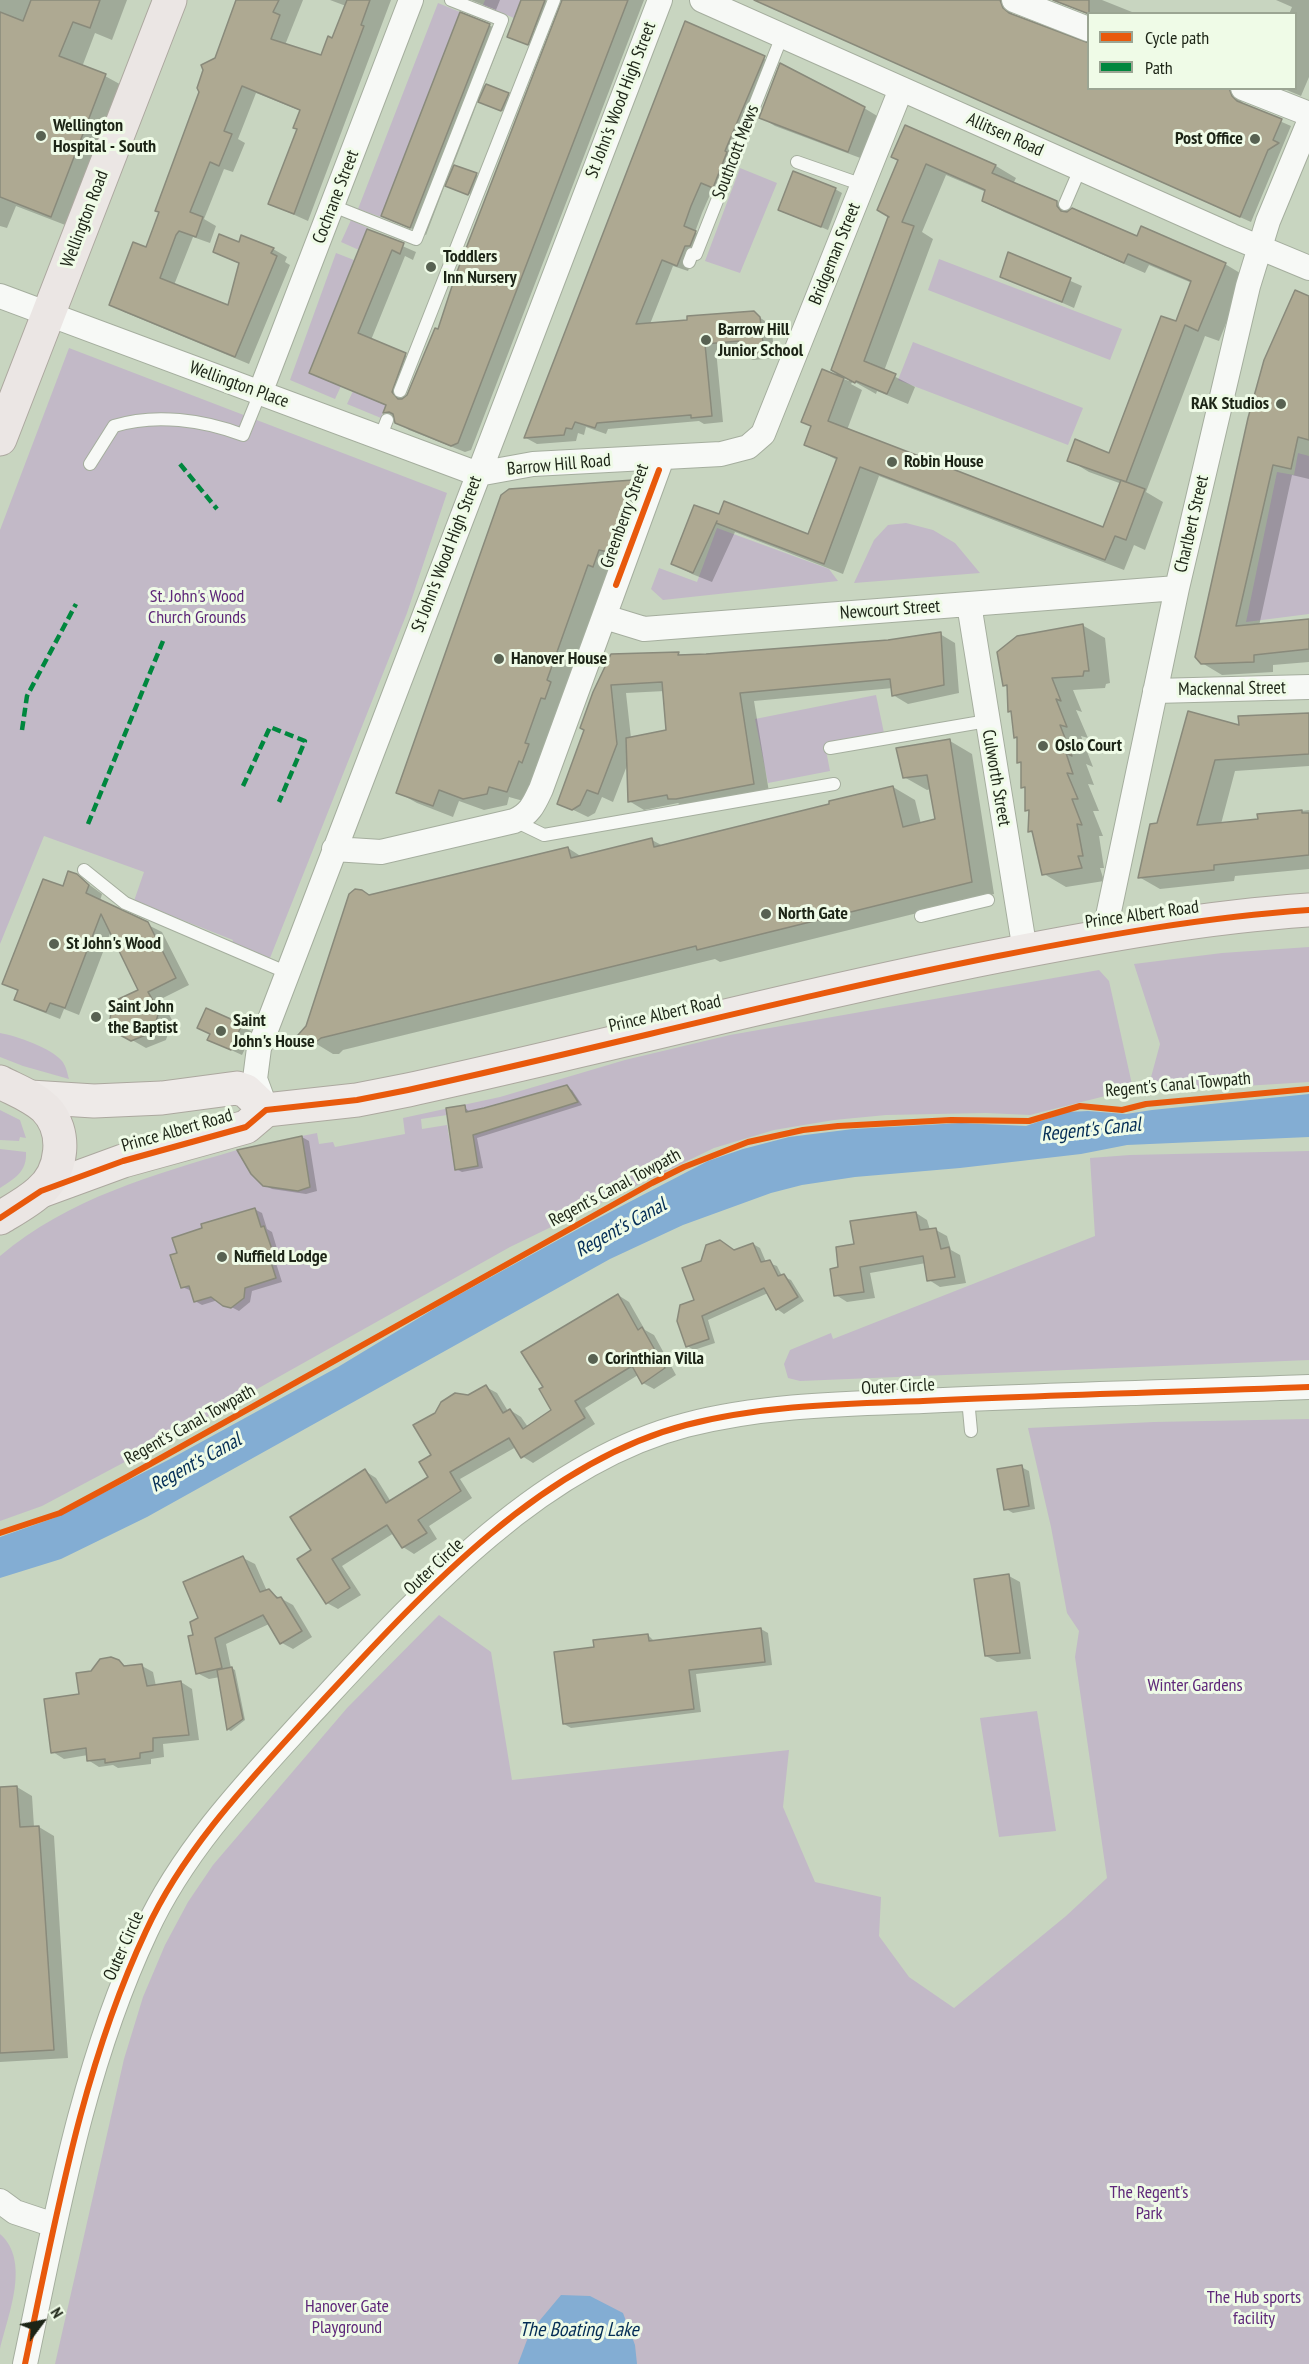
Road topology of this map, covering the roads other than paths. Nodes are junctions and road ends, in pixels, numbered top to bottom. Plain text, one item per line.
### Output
1 (170, 0) edge
2 (411, 0) edge
3 (451, 0) edge
4 (554, 0) edge
5 (660, 0) edge
6 (702, 0) edge
7 (1014, 0) edge
8 (1087, 28) edge
9 (782, 36) junction
10 (901, 89) junction
11 (1248, 90) edge
12 (1309, 114) edge
13 (1309, 122) edge
14 (797, 162) dead end
15 (1080, 169) junction
16 (863, 185) junction
17 (1065, 204) dead end
18 (333, 206) junction
19 (1259, 249) junction
20 (689, 262) dead end
21 (1309, 268) edge
22 (0, 296) edge
23 (49, 315) junction
24 (400, 391) dead end
25 (260, 393) junction
26 (0, 439) edge
27 (748, 447) joint
28 (662, 458) junction
29 (90, 464) dead end
30 (478, 474) junction
31 (1177, 588) junction
32 (969, 604) junction
33 (608, 607) junction
34 (1309, 687) edge
35 (1155, 691) junction
36 (987, 722) junction
37 (830, 748) dead end
38 (834, 784) dead end
39 (514, 820) junction
40 (334, 849) junction
41 (84, 870) dead end
42 (988, 900) dead end
43 (1309, 910) edge
44 (921, 916) dead end
45 (1104, 934) junction
46 (1025, 951) junction
47 (288, 972) junction
48 (0, 1082) edge
49 (30, 1097) junction
50 (266, 1110) junction
51 (41, 1191) junction
52 (0, 1218) edge
53 (1309, 1387) edge
54 (968, 1399) junction
55 (971, 1431) dead end
56 (0, 2201) edge
57 (54, 2225) junction
58 (25, 2364) edge

1 - 23 highway, Wellington Road
2 - 18 street, Cochrane Street
3 - 18 lane
4 - 24 lane
5 - 30 street, St John's Wood High Street
6 - 9 street, Allitsen Road
7 - 8 street
9 - 10 street, Allitsen Road
9 - 20 lane, Southcott Mews
10 - 15 street, Allitsen Road
10 - 16 street, Bridgeman Street
11 - 12 street
13 - 19 street, Charlbert Street
14 - 16 lane
15 - 17 lane
15 - 19 street, Allitsen Road
16 - 27 street, Bridgeman Street
18 - 25 street, Cochrane Street
19 - 21 street, Allitsen Road
19 - 31 street, Charlbert Street
22 - 23 street, Wellington Place
23 - 25 street, Wellington Place
23 - 26 highway, Wellington Road
25 - 29 lane
25 - 30 street, Wellington Place
27 - 28 street, Barrow Hill Road
28 - 30 street, Barrow Hill Road
28 - 33 street, Greenberry Street
30 - 40 street, St John's Wood High Street
31 - 32 street, Newcourt Street
31 - 35 street, Charlbert Street
32 - 33 street, Newcourt Street
32 - 36 street, Culworth Street
33 - 39 street, Greenberry Street
34 - 35 street, Mackennal Street
35 - 45 street, Charlbert Street
36 - 37 lane
36 - 46 street, Culworth Street
38 - 39 lane
39 - 40 street, Greenberry Street
40 - 47 street, St John's Wood High Street
41 - 47 lane
42 - 44 lane
43 - 45 main road, Prince Albert Road
45 - 46 main road, Prince Albert Road
46 - 50 main road, Prince Albert Road
47 - 50 street, St John's Wood High Street
48 - 49 highway
49 - 50 main road, Prince Albert Road
49 - 51 highway
50 - 51 main road, Prince Albert Road
51 - 52 highway
53 - 54 street, Outer Circle
54 - 55 lane
54 - 57 street, Outer Circle
56 - 57 street
57 - 58 street, Outer Circle

